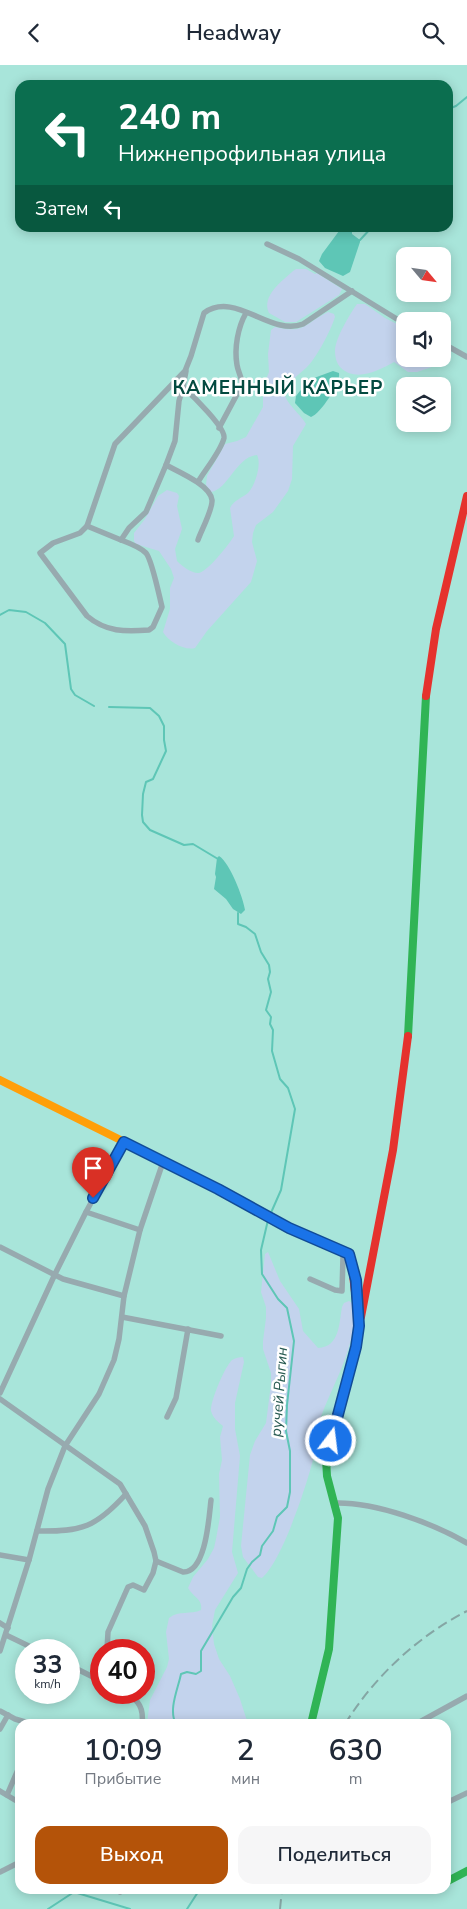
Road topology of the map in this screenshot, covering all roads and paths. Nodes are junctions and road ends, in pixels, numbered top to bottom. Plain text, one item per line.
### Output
1 (267, 243) dead end
2 (352, 291) junction
3 (246, 313) junction
4 (396, 320) edge
5 (451, 348) edge
6 (467, 357) edge
7 (186, 369) junction
8 (184, 387) junction
9 (219, 428) junction
10 (166, 465) junction
11 (198, 482) junction
12 (467, 496) edge
13 (87, 526) junction
14 (121, 540) junction
15 (198, 540) dead end
16 (0, 1080) edge
17 (124, 1142) junction
18 (164, 1162) junction
19 (86, 1212) junction
20 (140, 1230) junction
21 (0, 1247) edge
22 (346, 1252) junction
23 (55, 1274) junction
24 (310, 1279) dead end
25 (124, 1296) junction
26 (122, 1317) junction
27 (359, 1326) junction
28 (188, 1329) junction
29 (220, 1336) dead end
30 (0, 1393) edge
31 (0, 1399) edge
32 (167, 1417) dead end
33 (65, 1446) junction
34 (126, 1494) junction
35 (211, 1500) dead end
36 (335, 1503) junction
37 (37, 1531) junction
38 (467, 1543) edge
39 (0, 1555) edge
40 (29, 1560) junction
41 (156, 1561) junction
42 (0, 1623) edge
43 (7, 1631) junction
44 (20, 1639) edge
45 (108, 1639) edge
46 (0, 1651) edge
47 (467, 1696) edge
48 (140, 1704) edge
49 (0, 1711) edge
50 (8, 1715) junction
51 (19, 1719) edge
52 (142, 1719) edge
53 (312, 1719) edge
54 (425, 1719) edge
55 (0, 1729) edge
56 (15, 1777) edge
57 (0, 1791) edge
58 (467, 1793) edge
59 (7, 1795) junction
60 (15, 1800) edge
61 (451, 1801) edge
62 (15, 1864) edge
63 (467, 1871) edge
64 (0, 1872) edge
65 (451, 1879) edge

1 - 2 street
2 - 3 street
2 - 4 street
3 - 7 street
3 - 9 street
5 - 6 street
7 - 8 street
7 - 13 street
8 - 9 street
8 - 10 street
9 - 11 street
10 - 11 street
10 - 14 street
11 - 15 street
12 - 27 street
13 - 14 street
13 - 14 street
16 - 17 street
17 - 18 street
17 - 19 street
18 - 20 street
18 - 22 street
19 - 20 street
19 - 23 street
20 - 25 street
21 - 23 street
22 - 24 street
22 - 27 street
23 - 25 street
23 - 30 street
25 - 26 street
26 - 28 street
26 - 33 street
27 - 36 street
28 - 29 street
28 - 32 street
31 - 33 street
33 - 34 street
33 - 37 street
34 - 37 street
34 - 41 street
35 - 41 street
36 - 38 street
36 - 53 street
37 - 40 street
39 - 40 street
40 - 43 street
41 - 45 street
42 - 43 street
43 - 44 street
43 - 46 street
47 - 54 street
48 - 52 street
49 - 50 street
50 - 51 street
50 - 55 street
56 - 59 street
57 - 59 street
58 - 61 street
59 - 60 street
62 - 64 street
63 - 65 street

